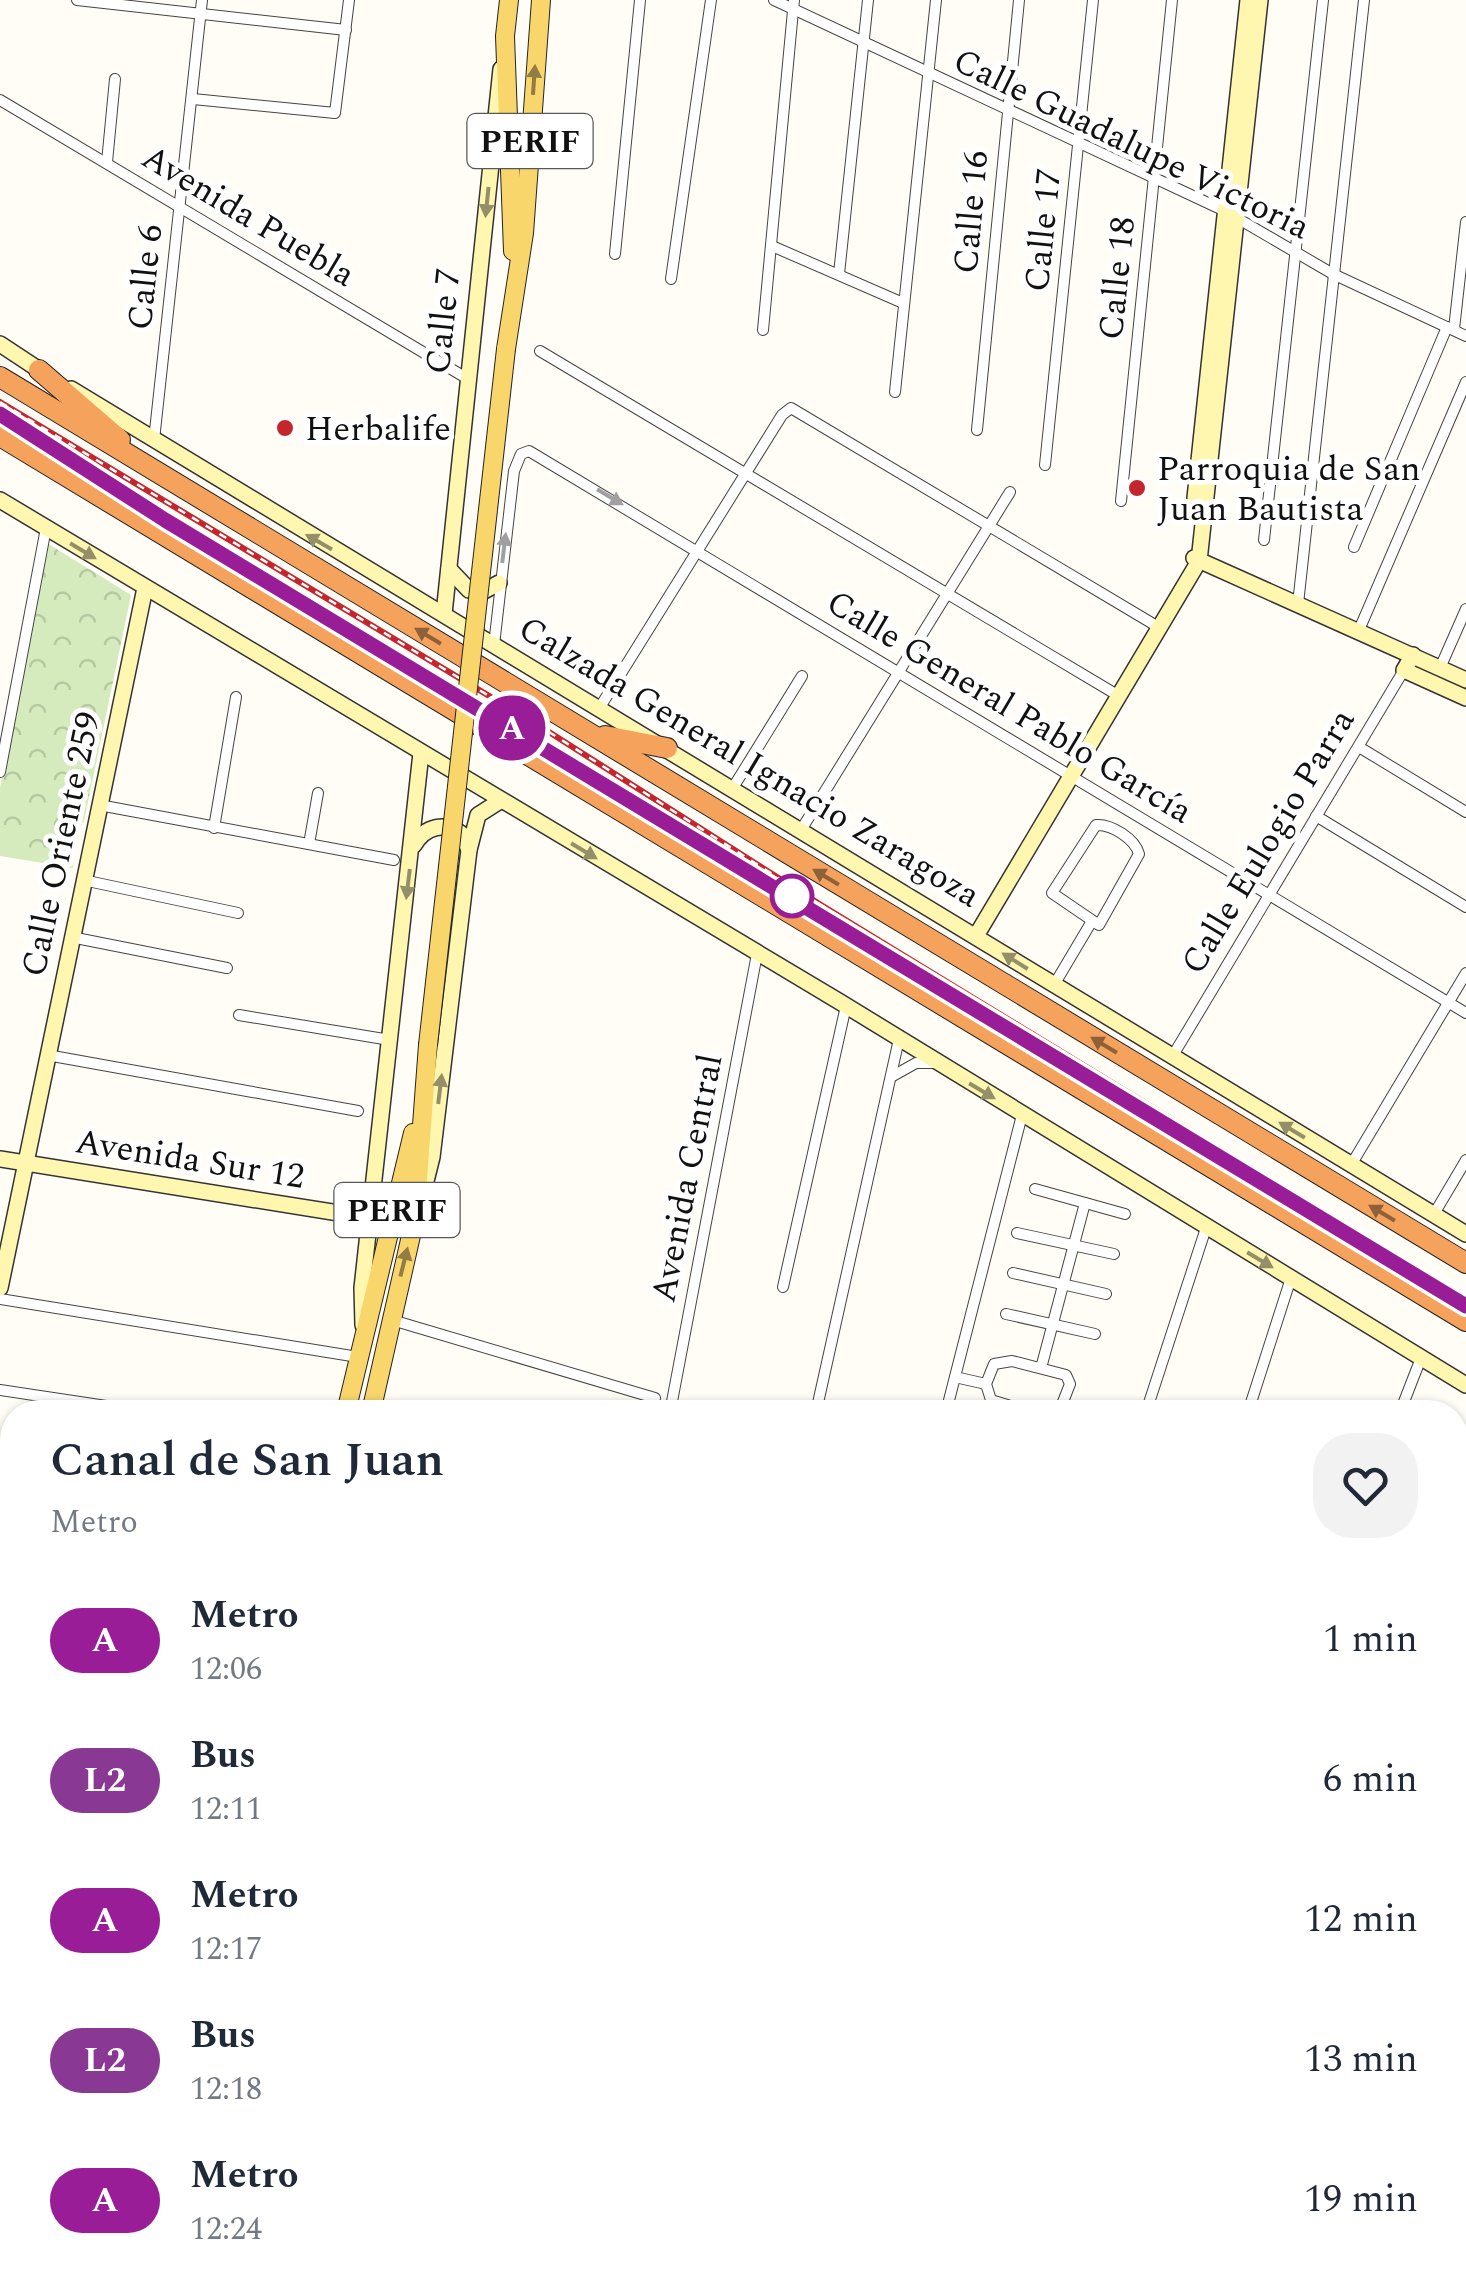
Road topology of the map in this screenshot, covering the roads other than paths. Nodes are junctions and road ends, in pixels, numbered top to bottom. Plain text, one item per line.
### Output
1 (77, 0) edge
2 (202, 0) edge
3 (349, 0) edge
4 (509, 0) edge
5 (540, 0) edge
6 (640, 0) edge
7 (711, 0) edge
8 (774, 0) edge
9 (868, 0) edge
10 (936, 0) edge
11 (1019, 0) edge
12 (1094, 0) edge
13 (1172, 0) edge
14 (1248, 0) edge
15 (1260, 0) edge
16 (1323, 0) edge
17 (1364, 0) edge
18 (793, 5) edge
19 (200, 15) junction
20 (346, 30) junction
21 (506, 36) junction
22 (864, 42) junction
23 (928, 74) junction
24 (116, 79) dead end
25 (0, 100) edge
26 (193, 100) junction
27 (1008, 110) junction
28 (1079, 142) junction
29 (107, 162) junction
30 (1153, 176) junction
31 (179, 206) junction
32 (1231, 217) junction
33 (1466, 222) edge
34 (772, 246) junction
35 (1295, 252) junction
36 (615, 254) dead end
37 (839, 274) junction
38 (1333, 274) junction
39 (671, 279) dead end
40 (514, 281) junction
41 (904, 303) junction
42 (1450, 328) junction
43 (763, 330) dead end
44 (1466, 336) edge
45 (0, 344) edge
46 (540, 352) dead end
47 (39, 370) junction
48 (0, 376) edge
49 (468, 379) junction
50 (1466, 382) edge
51 (895, 392) dead end
52 (977, 430) dead end
53 (0, 436) edge
54 (154, 440) junction
55 (138, 460) junction
56 (1044, 466) dead end
57 (745, 474) junction
58 (1010, 492) dead end
59 (0, 500) edge
60 (1121, 501) dead end
61 (990, 524) junction
62 (46, 528) junction
63 (1264, 540) dead end
64 (1354, 547) dead end
65 (698, 550) junction
66 (1195, 558) junction
67 (448, 569) junction
68 (499, 583) junction
69 (145, 588) junction
70 (946, 593) junction
71 (1298, 604) junction
72 (1466, 610) edge
73 (444, 614) junction
74 (1160, 628) junction
75 (1360, 630) junction
76 (494, 644) junction
77 (1408, 662) junction
78 (1440, 668) junction
79 (899, 672) junction
80 (802, 676) dead end
81 (1459, 683) edge
82 (1119, 696) junction
83 (236, 697) dead end
84 (1466, 698) edge
85 (600, 708) junction
86 (588, 733) junction
87 (1358, 747) junction
88 (667, 748) junction
89 (421, 752) junction
90 (0, 772) edge
91 (1072, 776) junction
92 (734, 786) junction
93 (318, 793) dead end
94 (500, 802) junction
95 (99, 805) junction
96 (1466, 812) edge
97 (1316, 816) junction
98 (214, 828) junction
99 (802, 830) junction
100 (308, 844) junction
101 (412, 847) junction
102 (469, 850) junction
103 (394, 860) dead end
104 (82, 880) junction
105 (1270, 894) junction
106 (1466, 907) edge
107 (238, 913) dead end
108 (1092, 921) junction
109 (976, 936) junction
110 (71, 937) junction
111 (757, 954) junction
112 (227, 968) dead end
113 (1466, 973) edge
114 (1054, 985) junction
115 (1448, 1002) junction
116 (846, 1006) junction
117 (1466, 1014) edge
118 (239, 1015) dead end
119 (899, 1038) junction
120 (390, 1040) junction
121 (47, 1055) junction
122 (1172, 1057) junction
123 (936, 1063) junction
124 (890, 1078) junction
125 (423, 1088) junction
126 (358, 1111) dead end
127 (1022, 1115) junction
128 (0, 1160) edge
129 (1466, 1160) edge
130 (26, 1164) junction
131 (1351, 1165) junction
132 (1035, 1189) dead end
133 (1085, 1203) junction
134 (1125, 1214) dead end
135 (1434, 1214) junction
136 (370, 1218) junction
137 (415, 1218) junction
138 (1206, 1228) junction
139 (1016, 1233) dead end
140 (1466, 1234) edge
141 (5, 1236) edge
142 (1075, 1246) junction
143 (1114, 1254) dead end
144 (1466, 1263) edge
145 (1013, 1273) dead end
146 (1291, 1278) junction
147 (1065, 1284) junction
148 (783, 1287) dead end
149 (0, 1288) edge
150 (1106, 1294) dead end
151 (0, 1299) edge
152 (1006, 1314) dead end
153 (391, 1319) junction
154 (1466, 1321) edge
155 (1053, 1324) junction
156 (363, 1330) junction
157 (1095, 1334) dead end
158 (358, 1357) junction
159 (1421, 1358) junction
160 (1041, 1368) junction
161 (955, 1377) junction
162 (986, 1384) junction
163 (1466, 1385) edge
164 (0, 1390) edge
165 (656, 1398) dead end
166 (66, 1400) edge
167 (349, 1400) edge
168 (374, 1400) edge
169 (672, 1400) edge
170 (819, 1400) edge
171 (949, 1400) edge
172 (991, 1400) edge
173 (1063, 1400) edge
174 (1150, 1400) edge
175 (1252, 1400) edge
176 (1405, 1400) edge

1 - 19 street
2 - 19 street, Calle 6
3 - 20 street
4 - 21 main road, Calle 7 / PERIF
40 -> 5 main road, Calle 7 / PERIF
6 - 36 street
7 - 39 street
8 - 18 street, Calle Guadalupe Victoria
9 - 22 street
10 - 23 street
11 - 27 street, Calle 16
12 - 28 street, Calle 17
13 - 30 street, Calle 18
14 - 32 main road
15 - 32 main road
16 - 35 street
17 - 38 street
18 - 22 street, Calle Guadalupe Victoria
18 - 34 street
19 - 20 street
19 - 26 street, Calle 6
20 - 26 street
21 - 40 main road, Calle 7 / PERIF
21 -> 49 main road, Calle 7
22 - 23 street, Calle Guadalupe Victoria
22 - 37 street
23 - 27 street, Calle Guadalupe Victoria
23 - 41 street
24 - 29 street
25 - 29 street, Avenida Puebla
26 - 31 street, Calle 6
27 - 28 street, Calle Guadalupe Victoria
27 - 52 street, Calle 16
28 - 30 street, Calle Guadalupe Victoria
28 - 56 street, Calle 17
29 - 31 street, Avenida Puebla
30 - 32 street, Calle Guadalupe Victoria
30 - 60 street, Calle 18
31 - 49 street, Avenida Puebla
31 - 54 street, Calle 6
32 - 35 street, Calle Guadalupe Victoria
32 - 66 main road
33 - 42 street
34 - 37 street
34 - 43 street
35 - 38 street, Calle Guadalupe Victoria
35 - 63 street
37 - 41 street
38 - 42 street, Calle Guadalupe Victoria
38 - 71 street
40 - 125 main road, Calle 7 / PERIF, bridge
41 - 51 street
42 - 44 street, Calle Guadalupe Victoria
42 - 64 street
45 - 47 main road, Calzada General Ignacio Zaragoza
46 - 57 street
47 - 54 main road, Calzada General Ignacio Zaragoza
47 - 55 highway
48 - 55 highway, Calzada General Ignacio Zaragoza
49 - 67 main road, Calle 7
50 - 75 street
53 - 154 highway
73 -> 54 main road, Calzada General Ignacio Zaragoza
86 -> 55 highway, Calzada General Ignacio Zaragoza
57 - 61 street
57 - 65 street
57 - 70 street
58 - 61 street
59 - 62 main road
61 - 70 street
61 - 74 street
62 -> 69 main road
62 - 90 street
68 -> 65 street, Calle General Pablo García
65 - 79 street, Calle General Pablo García
65 - 85 street
66 - 71 main road
66 - 74 main road
67 - 68 main road
67 - 73 main road, Calle 7
68 - 76 street
69 - 89 main road
69 - 95 main road, Calle Oriente 259
70 - 79 street
70 - 82 street
71 - 75 main road
72 - 78 street
73 - 76 main road, Calzada General Ignacio Zaragoza
74 - 82 main road
75 - 77 main road
76 - 85 main road, Calzada General Ignacio Zaragoza
77 - 78 main road
77 - 81 main road
77 - 87 street, Calle Eulogio Parra
78 - 81 main road
79 - 91 street, Calle General Pablo García
79 - 99 street
80 - 92 street
81 - 84 main road
82 - 91 main road
83 - 98 street
85 - 88 main road, Calzada General Ignacio Zaragoza
86 - 88 highway
144 -> 86 highway, Calzada General Ignacio Zaragoza
87 - 96 street
87 - 97 street, Calle Eulogio Parra
88 - 92 main road, Calzada General Ignacio Zaragoza
89 - 94 main road
89 - 101 main road
91 - 105 street, Calle General Pablo García
91 - 109 main road
92 - 99 main road, Calzada General Ignacio Zaragoza
93 - 100 street
94 - 102 main road
94 -> 111 main road
95 - 98 street
95 - 104 main road, Calle Oriente 259
97 - 105 street, Calle Eulogio Parra
97 - 106 street
98 - 100 street
99 - 109 main road, Calzada General Ignacio Zaragoza
100 - 103 street
101 - 102 main road
101 -> 120 main road
137 -> 102 main road
104 - 107 street
104 - 110 main road, Calle Oriente 259
105 - 115 street, Calle General Pablo García
105 - 122 street, Calle Eulogio Parra
108 - 108 street
108 - 114 street
114 -> 109 main road, Calzada General Ignacio Zaragoza
110 - 112 street
110 - 121 main road, Calle Oriente 259
111 - 116 main road
111 - 169 street, Avenida Central
113 - 115 street
114 - 122 main road, Calzada General Ignacio Zaragoza
115 - 117 street, Calle General Pablo García
115 - 131 street
116 - 119 main road
116 - 148 street
118 - 120 street
119 - 123 main road
119 - 124 street
120 - 136 main road
121 - 126 street
121 - 130 main road, Calle Oriente 259
131 -> 122 main road, Calzada General Ignacio Zaragoza
123 - 124 street
123 -> 127 main road
124 - 170 street
125 - 137 main road, PERIF
125 - 156 main road, PERIF
127 - 138 main road
127 - 161 street
128 - 130 main road, Avenida Sur 12
129 - 135 street
130 - 136 main road, Avenida Sur 12
130 - 141 main road, Calle Oriente 259
131 - 135 main road, Calzada General Ignacio Zaragoza
132 - 133 street
133 - 134 street
133 - 142 street
135 - 140 main road, Calzada General Ignacio Zaragoza
136 - 156 main road
153 -> 137 main road, PERIF
138 -> 146 main road
138 - 174 street
139 - 142 street
141 - 149 main road, Calle Oriente 259
142 - 143 street
142 - 147 street
145 - 147 street
146 - 159 main road
146 - 175 street
147 - 150 street
147 - 155 street
151 - 158 street
152 - 155 street
153 - 165 street
153 - 168 main road, PERIF
155 - 157 street
155 - 160 street
156 - 158 main road, PERIF
158 - 167 main road, PERIF
159 - 163 main road
159 - 176 street
160 - 162 street
160 - 173 street
161 - 162 street
161 - 171 street
162 - 172 street
164 - 166 street

